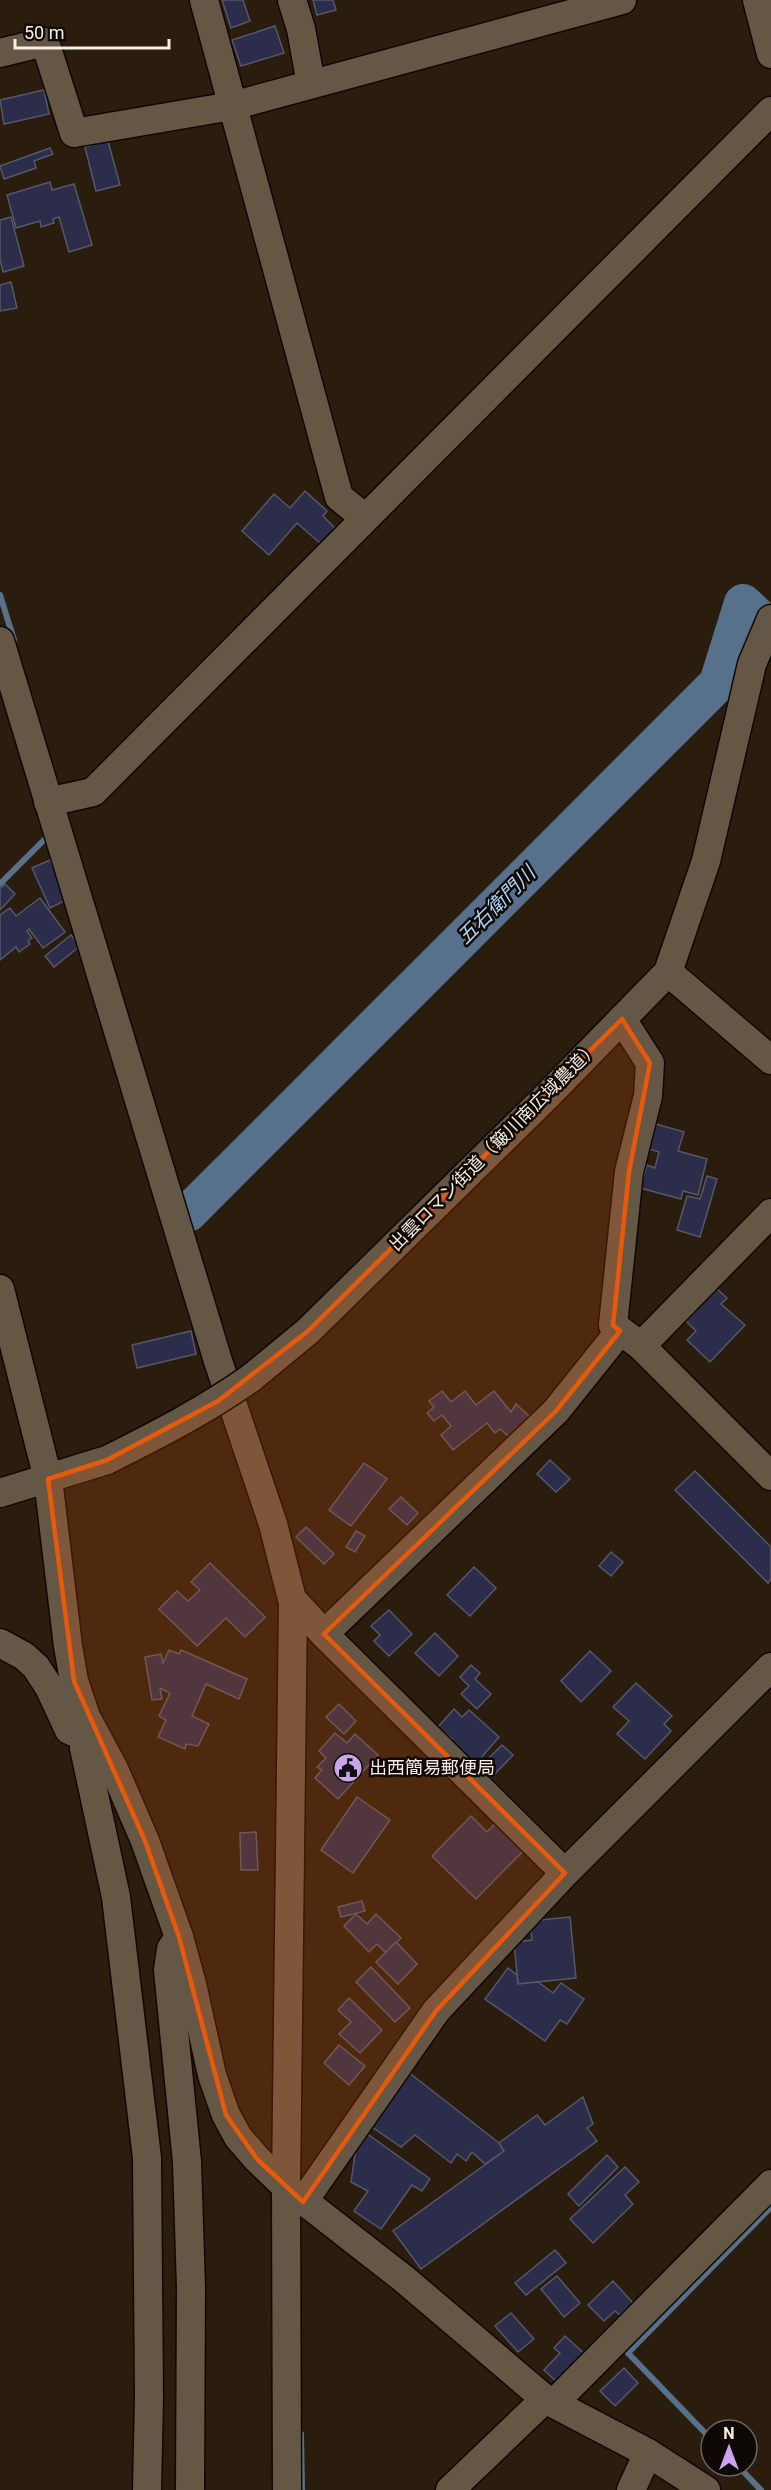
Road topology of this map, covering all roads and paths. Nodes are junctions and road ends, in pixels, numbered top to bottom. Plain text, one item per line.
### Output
1 (204, 0) edge
2 (292, 0) edge
3 (622, 0) edge
4 (757, 0) edge
5 (0, 53) edge
6 (771, 54) edge
7 (311, 84) junction
8 (232, 106) junction
9 (771, 111) edge
10 (365, 518) junction
11 (771, 619) edge
12 (0, 641) edge
13 (48, 802) junction
14 (668, 972) junction
15 (622, 1019) junction
16 (771, 1060) edge
17 (771, 1213) edge
18 (0, 1289) edge
19 (631, 1338) junction
20 (771, 1476) edge
21 (48, 1479) junction
22 (3, 1492) edge
23 (293, 1601) junction
24 (324, 1634) junction
25 (0, 1642) edge
26 (769, 1671) edge
27 (86, 1722) junction
28 (565, 1873) junction
29 (179, 1937) junction
30 (771, 2184) edge
31 (295, 2194) junction
32 (549, 2401) junction
33 (648, 2454) junction
34 (147, 2490) edge
35 (190, 2490) edge
36 (287, 2490) edge
37 (450, 2490) edge
38 (631, 2490) edge
39 (706, 2490) edge

1 - 8 street
2 - 7 street
3 - 7 street
4 - 6 street
5 - 8 street
7 - 8 street
8 - 10 street
9 - 10 street
10 - 13 street
11 - 14 street, 出雲ロマン街道（簸川南広域農道）
12 - 13 street
13 - 23 street
14 - 15 street, 出雲ロマン街道（簸川南広域農道）
14 - 16 street
15 - 19 street
15 - 21 street, 出雲ロマン街道（簸川南広域農道）, bridge
17 - 19 street
18 - 21 street
19 - 20 street
19 - 24 street
21 - 22 street, 出雲ロマン街道（簸川南広域農道）
21 - 27 street
23 - 24 street
23 - 31 street
24 - 28 street
25 - 27 street
26 - 28 street
27 - 29 street
27 - 34 street
28 - 31 street
29 - 31 street
29 - 35 street
30 - 32 street
31 - 32 street
31 - 36 street
32 - 33 street
32 - 37 street
33 - 38 street
33 - 39 street

